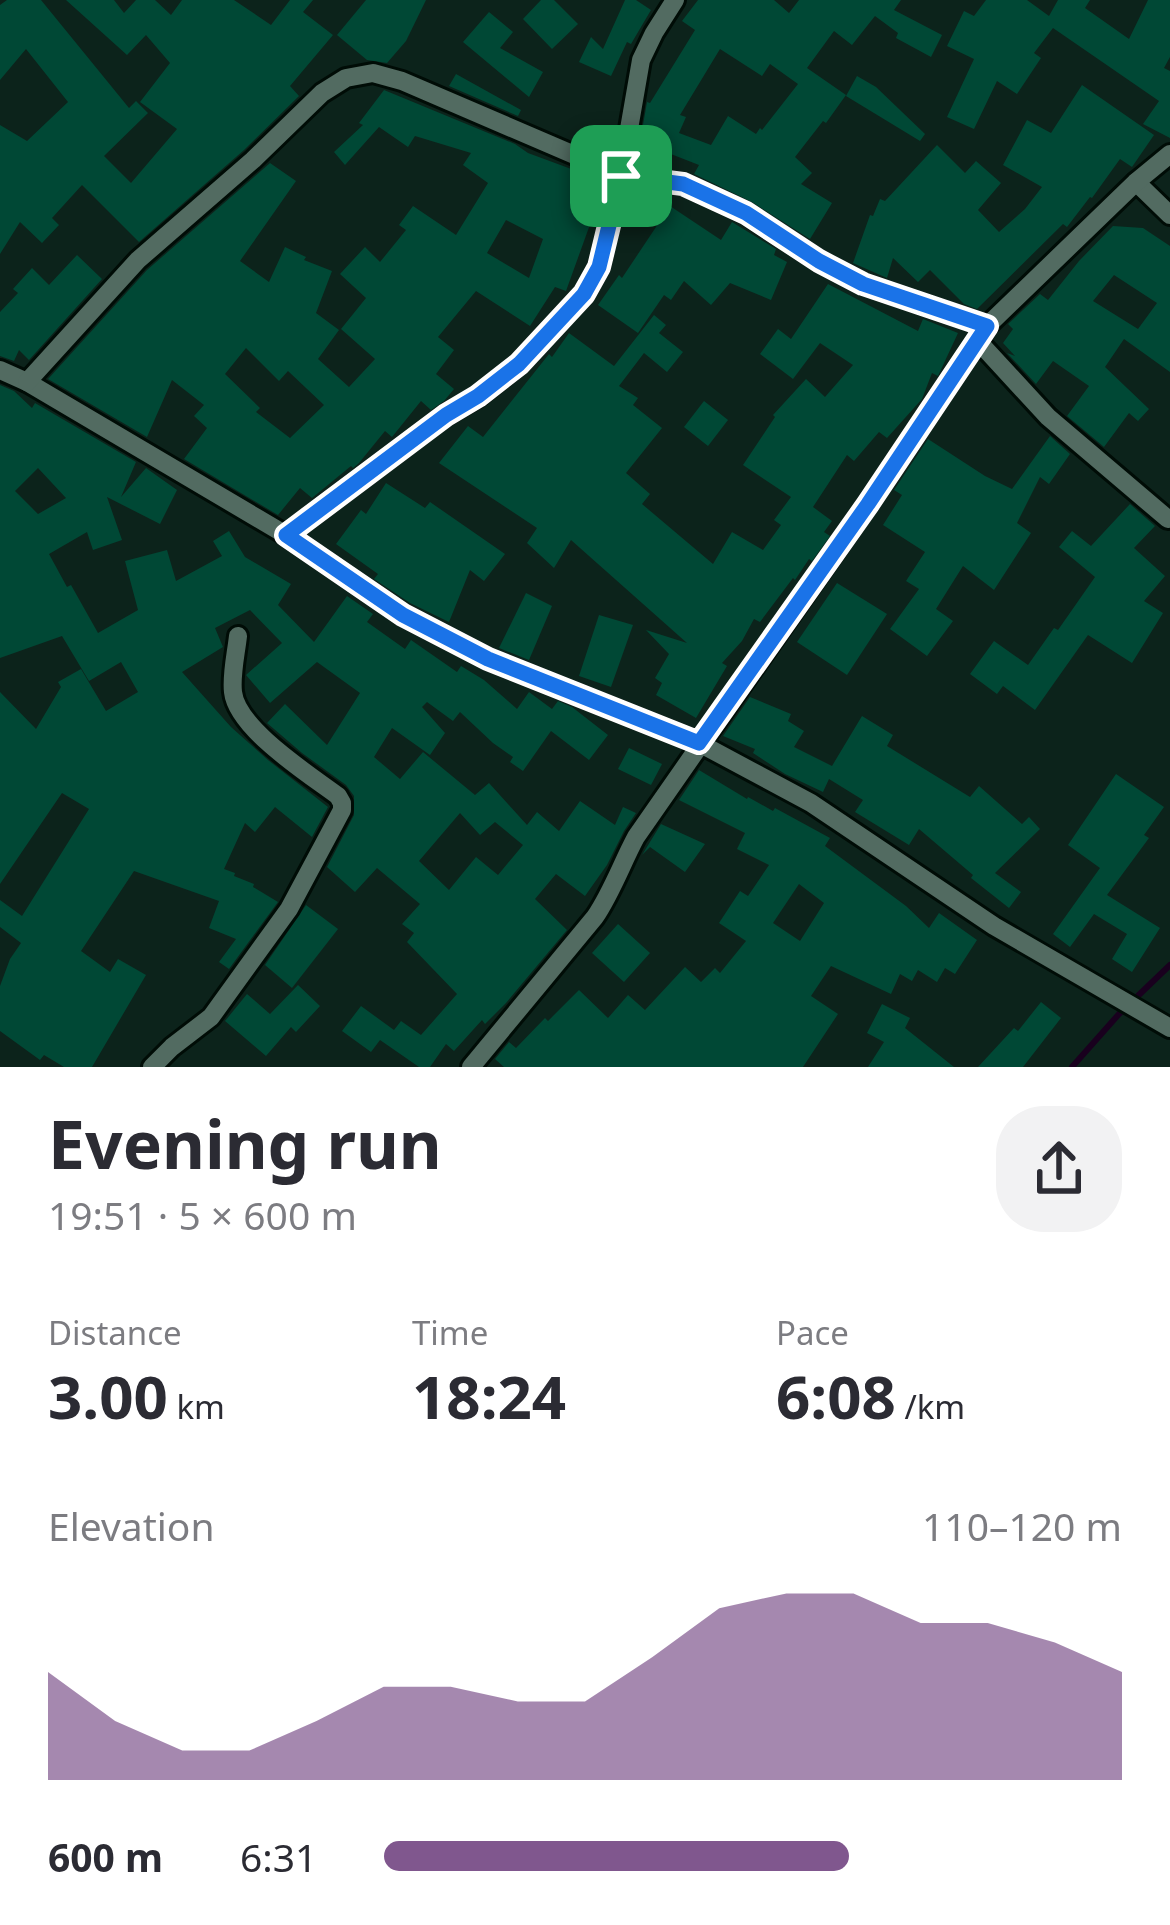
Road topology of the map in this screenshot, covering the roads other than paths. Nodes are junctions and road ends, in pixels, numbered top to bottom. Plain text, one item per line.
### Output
1 (675, 0) edge
2 (1170, 154) edge
3 (621, 176) junction
4 (1136, 182) junction
5 (1170, 214) edge
6 (982, 333) junction
7 (0, 370) edge
8 (27, 382) junction
9 (1168, 519) edge
10 (286, 535) junction
11 (238, 636) dead end
12 (699, 743) junction
13 (1170, 1028) edge
14 (152, 1067) edge
15 (471, 1067) edge

1 - 3 street
2 - 4 street
3 - 6 street
3 - 8 street
3 - 10 street
4 - 5 street
4 - 6 street
6 - 9 street
6 - 12 street
7 - 8 street
8 - 10 street
10 - 12 street
11 - 14 street
12 - 13 street
12 - 15 street

